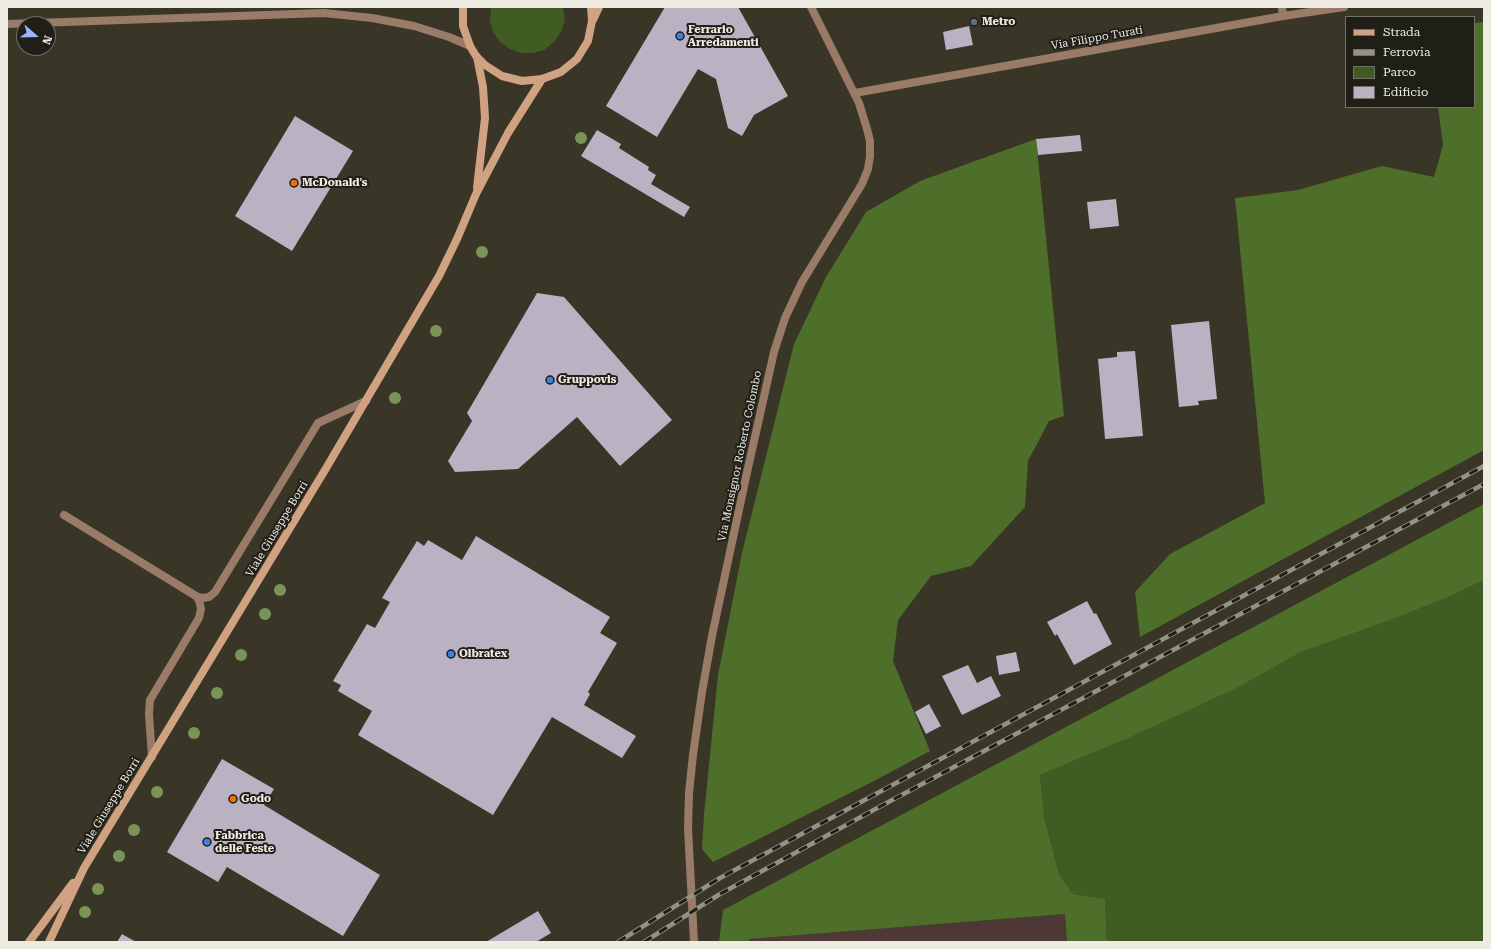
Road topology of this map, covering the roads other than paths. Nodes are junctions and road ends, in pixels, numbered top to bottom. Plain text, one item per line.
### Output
1 (463, 7) edge
2 (591, 7) edge
3 (599, 7) edge
4 (811, 7) edge
5 (1282, 7) edge
6 (1344, 7) edge
7 (1283, 16) junction
8 (592, 21) junction
9 (7, 24) edge
10 (470, 46) junction
11 (476, 56) junction
12 (542, 80) junction
13 (855, 93) junction
14 (476, 194) junction
15 (366, 401) junction
16 (64, 515) dead end
17 (196, 596) junction
18 (152, 757) junction
19 (84, 868) junction
20 (29, 942) edge
21 (49, 942) edge
22 (694, 942) edge

1 - 10 main road, Viale Giuseppe Borri
2 - 8 main road, Viale Giuseppe Borri
3 - 8 main road, Viale Giuseppe Borri
4 - 13 street, Via Monsignor Roberto Colombo
5 - 7 street
6 - 7 street, Via Filippo Turati
7 - 13 street, Via Filippo Turati
8 - 12 main road, Viale Giuseppe Borri
9 - 10 street
10 - 11 main road, Viale Giuseppe Borri
11 - 12 main road, Viale Giuseppe Borri
11 - 14 main road, Viale Giuseppe Borri
12 - 14 main road, Viale Giuseppe Borri
13 - 22 street, Via Monsignor Roberto Colombo
14 - 15 main road, Viale Giuseppe Borri
15 - 17 street
15 - 18 main road, Viale Giuseppe Borri
16 - 17 street
17 - 18 street
18 - 19 main road, Viale Giuseppe Borri
19 - 20 main road, Viale Giuseppe Borri
19 - 21 main road, Viale Giuseppe Borri

